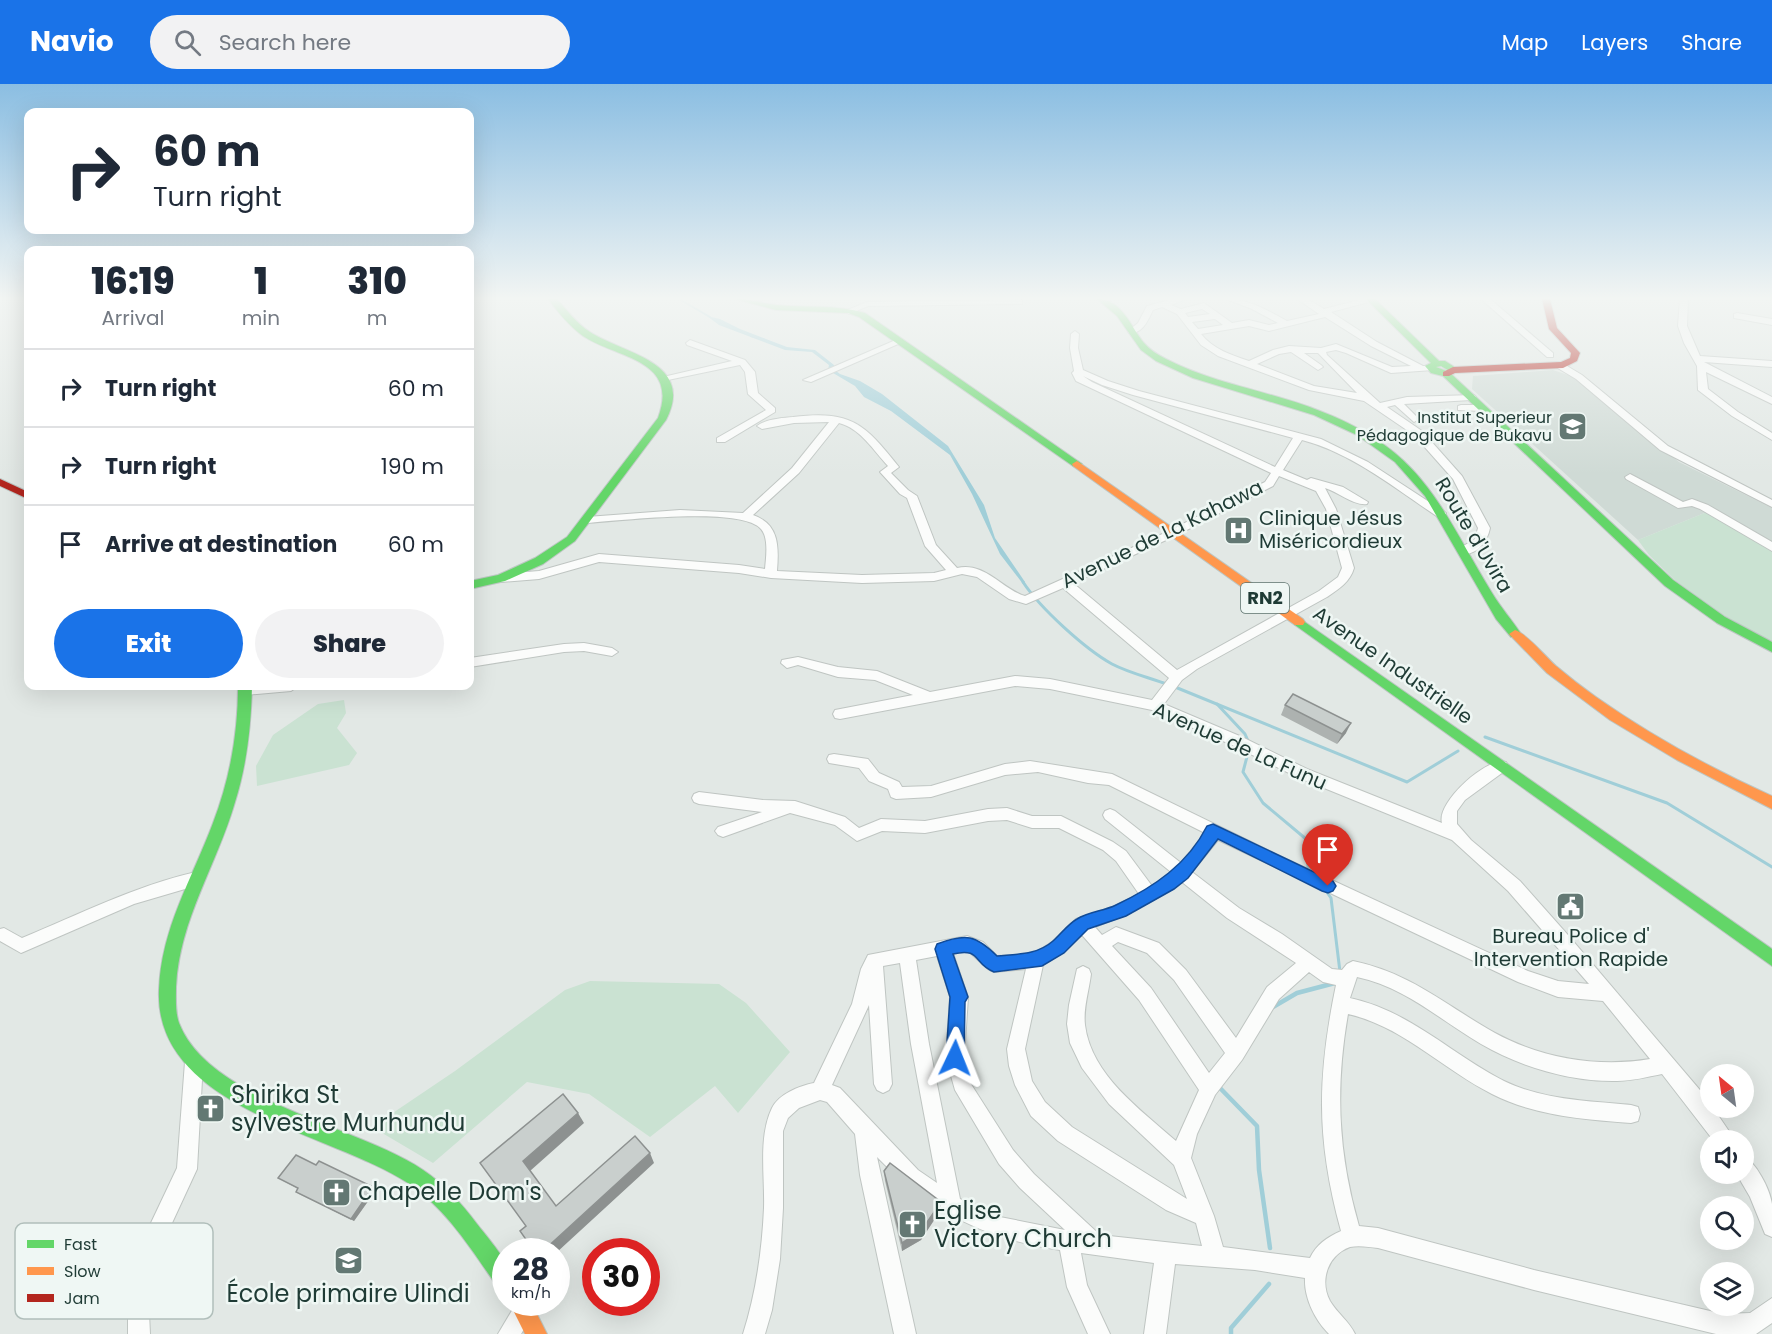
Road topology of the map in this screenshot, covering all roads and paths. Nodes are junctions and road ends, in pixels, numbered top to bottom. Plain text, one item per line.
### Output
1 (636, 357) edge
2 (729, 357) edge
3 (862, 357) edge
4 (924, 357) edge
5 (1076, 357) edge
6 (1157, 357) edge
7 (1230, 357) edge
8 (1265, 357) edge
9 (1304, 357) edge
10 (1327, 357) edge
11 (1361, 357) edge
12 (1410, 357) edge
13 (1428, 357) edge
14 (1697, 357) edge
15 (1559, 359) joint
16 (742, 362) junction
17 (1700, 362) junction
18 (1772, 363) edge
19 (1248, 365) junction
20 (1318, 367) dead end
21 (1439, 368) junction
22 (1079, 372) junction
23 (666, 380) junction
24 (808, 380) dead end
25 (1471, 397) junction
26 (1368, 399) junction
27 (1772, 401) edge
28 (1396, 402) junction
29 (1379, 406) junction
30 (1461, 408) dead end
31 (1482, 408) junction
32 (837, 419) junction
33 (1414, 419) dead end
34 (762, 426) dead end
35 (1300, 435) junction
36 (1772, 438) edge
37 (721, 440) dead end
38 (1278, 472) junction
39 (1630, 477) dead end
40 (1300, 479) junction
41 (0, 482) edge
42 (24, 493) edge
43 (1363, 502) dead end
44 (1772, 504) edge
45 (747, 515) junction
46 (1442, 515) junction
47 (587, 520) junction
48 (1173, 532) junction
49 (1772, 547) edge
50 (1464, 551) junction
51 (953, 571) junction
52 (771, 574) junction
53 (501, 578) junction
54 (1064, 582) junction
55 (474, 584) edge
56 (1287, 614) junction
57 (1772, 648) edge
58 (612, 652) dead end
59 (474, 662) edge
60 (787, 663) dead end
61 (1172, 683) junction
62 (245, 690) edge
63 (927, 696) junction
64 (1155, 706) junction
65 (840, 714) dead end
66 (834, 759) dead end
67 (1501, 766) junction
68 (699, 798) dead end
69 (1772, 803) edge
70 (795, 807) junction
71 (1110, 815) dead end
72 (1213, 830) junction
73 (723, 831) dead end
74 (1456, 835) junction
75 (1182, 873) junction
76 (196, 879) junction
77 (1150, 896) junction
78 (1082, 924) junction
79 (4, 935) dead end
80 (1101, 944) junction
81 (943, 949) junction
82 (907, 955) junction
83 (1771, 955) edge
84 (874, 960) junction
85 (1036, 961) junction
86 (1308, 963) junction
87 (1083, 974) dead end
88 (1339, 978) junction
89 (1605, 993) junction
90 (1340, 1004) junction
91 (1236, 1054) junction
92 (194, 1062) junction
93 (1666, 1065) junction
94 (883, 1084) dead end
95 (1209, 1089) junction
96 (820, 1091) junction
97 (1631, 1114) dead end
98 (864, 1130) junction
99 (1717, 1130) edge
100 (1180, 1158) junction
101 (1754, 1184) edge
102 (951, 1205) junction
103 (1204, 1216) junction
104 (161, 1223) edge
105 (1772, 1227) edge
106 (1352, 1236) junction
107 (1068, 1239) junction
108 (1094, 1243) junction
109 (1166, 1253) junction
110 (1215, 1256) junction
111 (492, 1263) edge
112 (1314, 1269) junction
113 (1772, 1309) edge
114 (519, 1316) edge
115 (528, 1316) edge
116 (139, 1319) edge
117 (512, 1332) edge
118 (139, 1334) edge
119 (536, 1334) edge
120 (754, 1334) edge
121 (905, 1334) edge
122 (1099, 1334) edge
123 (1155, 1334) edge
124 (1344, 1334) edge

1 - 23 main road
2 - 16 street
3 - 24 street
4 - 48 main road, Avenue Industrielle / RN2
5 - 22 street
6 - 46 main road, Route d'Uvira
7 - 19 street
8 - 19 street
9 - 20 street
10 - 26 street
11 - 21 street
12 - 21 street
13 - 21 main road
14 - 17 street
15 - 21 main road
15 - 44 street
16 - 23 street
16 - 37 street
17 - 18 street
17 - 27 street
17 - 36 street
19 - 26 street
21 - 25 main road
22 - 35 street
22 - 38 street
23 - 47 main road
25 - 28 street
25 - 31 main road
26 - 29 street
28 - 29 street
28 - 33 street
29 - 50 street
30 - 31 street
31 - 57 main road
32 - 34 street
32 - 45 street
32 - 51 street
35 - 38 street, Avenue de La Kahawa
35 - 46 street
38 - 40 street
38 - 48 street, Avenue de La Kahawa
39 - 49 street
40 - 43 street
40 - 56 street
41 - 42 main road
45 - 47 street
45 - 52 street
46 - 50 main road, Route d'Uvira
47 - 53 main road
48 - 54 street, Avenue de La Kahawa
48 - 56 main road, Avenue Industrielle / RN2
50 - 69 main road, Route d'Uvira
51 - 52 street
51 - 54 street, Avenue de La Kahawa
52 - 53 street
53 - 55 main road
54 - 61 street
56 - 61 street
56 - 67 main road, Avenue Industrielle / RN2
58 - 59 street
60 - 63 street
61 - 64 street
62 - 76 main road
63 - 64 street, Avenue de La Funu
63 - 65 street, Avenue de La Funu
64 - 74 street, Avenue de La Funu
66 - 72 street
67 - 74 street
67 - 83 main road, Avenue Industrielle / RN2
68 - 70 street
70 - 73 street
70 - 77 street
71 - 75 street
72 - 75 street
72 - 89 street
74 - 89 street, Avenue de La Funu
75 - 77 street
75 - 86 street
76 - 79 street
76 - 92 main road
77 - 78 street
78 - 80 street
78 - 85 street
80 - 91 street
80 - 95 street
81 - 82 street
81 - 85 street
81 - 108 street
82 - 84 street
82 - 102 street
84 - 94 street
84 - 96 street
85 - 103 street
86 - 88 street
86 - 91 street
87 - 100 street
88 - 90 street
88 - 93 street
89 - 93 street, Avenue de La Funu
90 - 97 street
90 - 106 street
91 - 95 street
92 - 104 street
92 - 111 main road
93 - 99 street, Avenue de La Funu
95 - 100 street
96 - 98 street
96 - 120 street
98 - 102 street
98 - 121 street
100 - 103 street
101 - 105 street
102 - 107 street
103 - 110 street
106 - 112 street
106 - 113 street
107 - 108 street
107 - 122 street
108 - 109 street
109 - 110 street
109 - 123 street
110 - 112 street
112 - 124 street
114 - 117 street
115 - 119 main road
116 - 118 street

